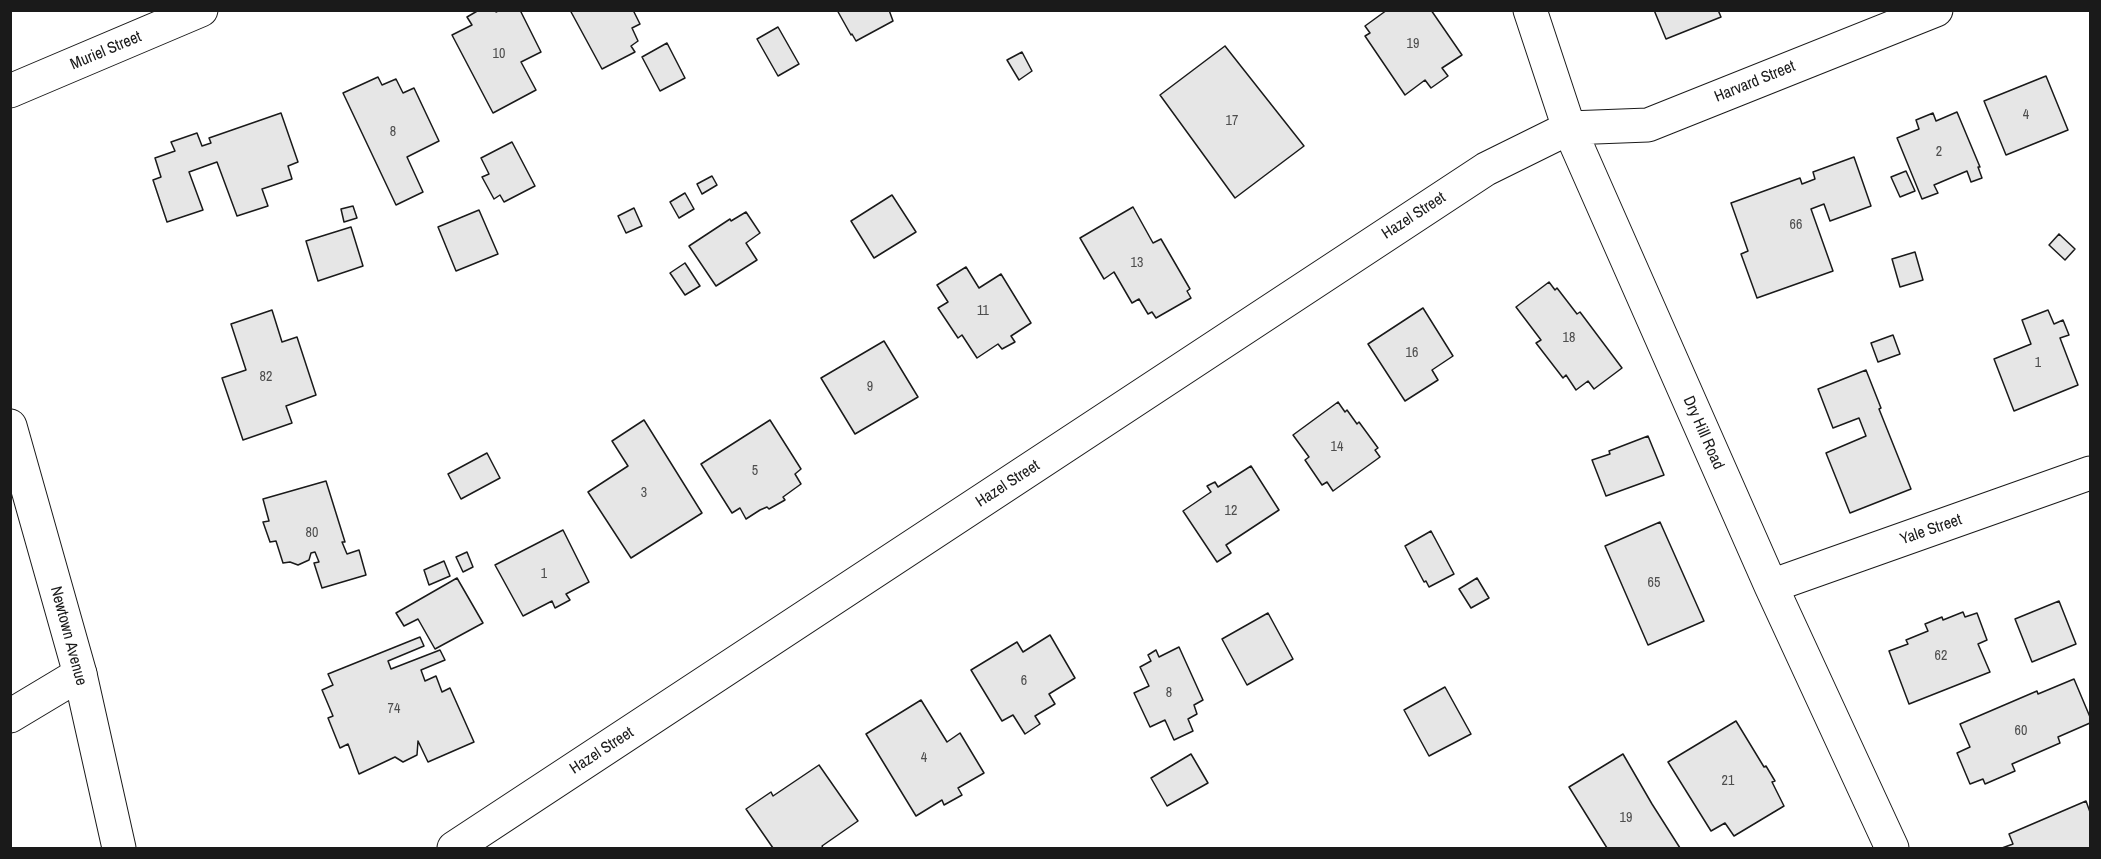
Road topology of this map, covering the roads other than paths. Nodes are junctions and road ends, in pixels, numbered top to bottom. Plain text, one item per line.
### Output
1 (201, 10) edge
2 (1530, 10) edge
3 (1936, 10) edge
4 (10, 91) edge
5 (1569, 128) junction
6 (10, 426) edge
7 (2091, 473) edge
8 (1771, 586) junction
9 (80, 674) junction
10 (10, 716) edge
11 (119, 849) edge
12 (454, 849) edge
13 (1892, 849) edge

1 - 4 street, Muriel Street
2 - 5 street, Dry Hill Road
3 - 5 street, Harvard Street
5 - 8 street, Dry Hill Road
5 - 12 street, Hazel Street
6 - 9 street, Newtown Avenue
7 - 8 street, Yale Street
8 - 13 street, Dry Hill Road
9 - 10 street
9 - 11 street, Newtown Avenue

